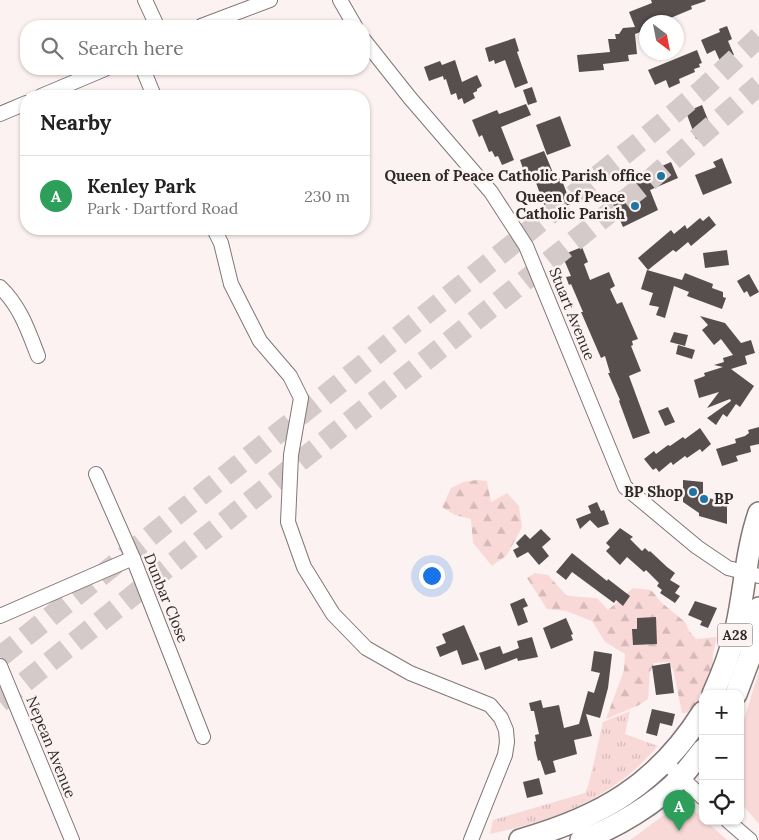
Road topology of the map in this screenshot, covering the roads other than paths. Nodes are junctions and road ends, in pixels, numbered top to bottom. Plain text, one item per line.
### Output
1 (145, 0) edge
2 (270, 0) edge
3 (342, 4) edge
4 (153, 20) edge
5 (217, 20) edge
6 (351, 20) edge
7 (370, 47) edge
8 (90, 75) edge
9 (145, 75) edge
10 (55, 90) edge
11 (152, 90) edge
12 (20, 106) edge
13 (0, 114) edge
14 (217, 235) edge
15 (0, 286) edge
16 (38, 356) dead end
17 (96, 474) dead end
18 (759, 513) edge
19 (133, 558) junction
20 (752, 574) edge
21 (759, 608) edge
22 (0, 616) edge
23 (0, 666) edge
24 (714, 690) edge
25 (737, 690) edge
26 (699, 718) edge
27 (203, 737) dead end
28 (699, 755) edge
29 (665, 762) junction
30 (680, 777) junction
31 (699, 794) edge
32 (732, 825) edge
33 (72, 840) edge
34 (471, 840) edge
35 (520, 840) edge
36 (581, 840) edge
37 (750, 840) edge

1 - 4 street
2 - 5 street
3 - 6 street
7 - 20 street, Stuart Avenue
8 - 10 street
9 - 11 street
12 - 13 street
14 - 34 street
15 - 16 street
17 - 19 street, Dunbar Close
18 - 20 highway, A28
19 - 22 street
19 - 27 street, Dunbar Close
20 - 24 highway, A28
21 - 25 highway, A28
23 - 33 street, Nepean Avenue
26 - 29 highway
28 - 30 highway
29 - 30 street
29 - 35 highway
30 - 31 street
30 - 36 highway
32 - 37 street

